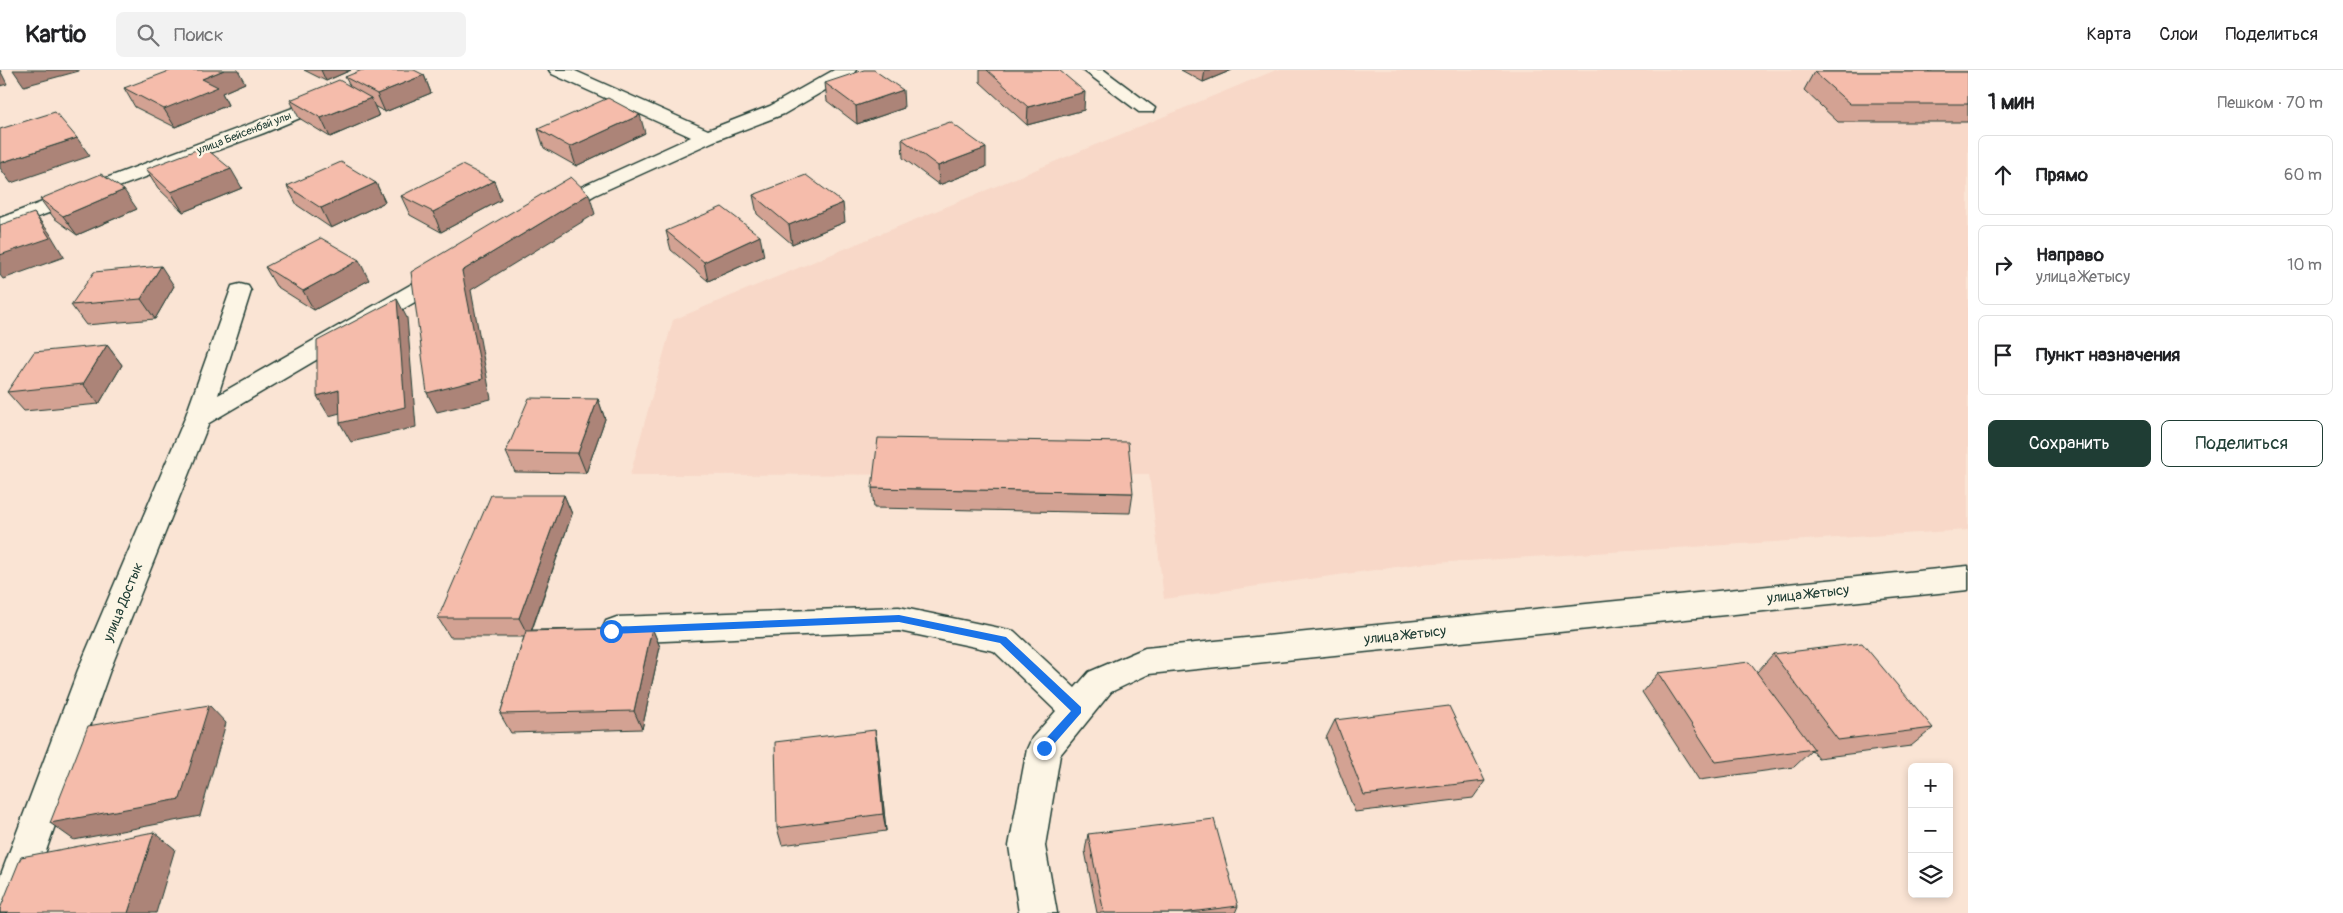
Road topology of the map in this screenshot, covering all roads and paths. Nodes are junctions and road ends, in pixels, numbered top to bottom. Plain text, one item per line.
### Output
1 (558, 70) edge
2 (847, 70) edge
3 (1092, 70) edge
4 (348, 92) edge
5 (1146, 108) dead end
6 (707, 137) junction
7 (537, 221) edge
8 (0, 225) edge
9 (461, 265) edge
10 (240, 290) dead end
11 (198, 418) junction
12 (1968, 578) edge
13 (611, 631) edge
14 (1077, 710) junction
15 (5, 913) edge
16 (1038, 913) edge

1 - 6 street
2 - 6 street
3 - 5 street
4 - 8 street, улица Бейсенбай улы
6 - 7 street
9 - 11 street
10 - 11 street, улица Достык
11 - 15 street, улица Достык
12 - 14 street, улица Жетысу
13 - 14 street
14 - 16 street, улица Жетысу

